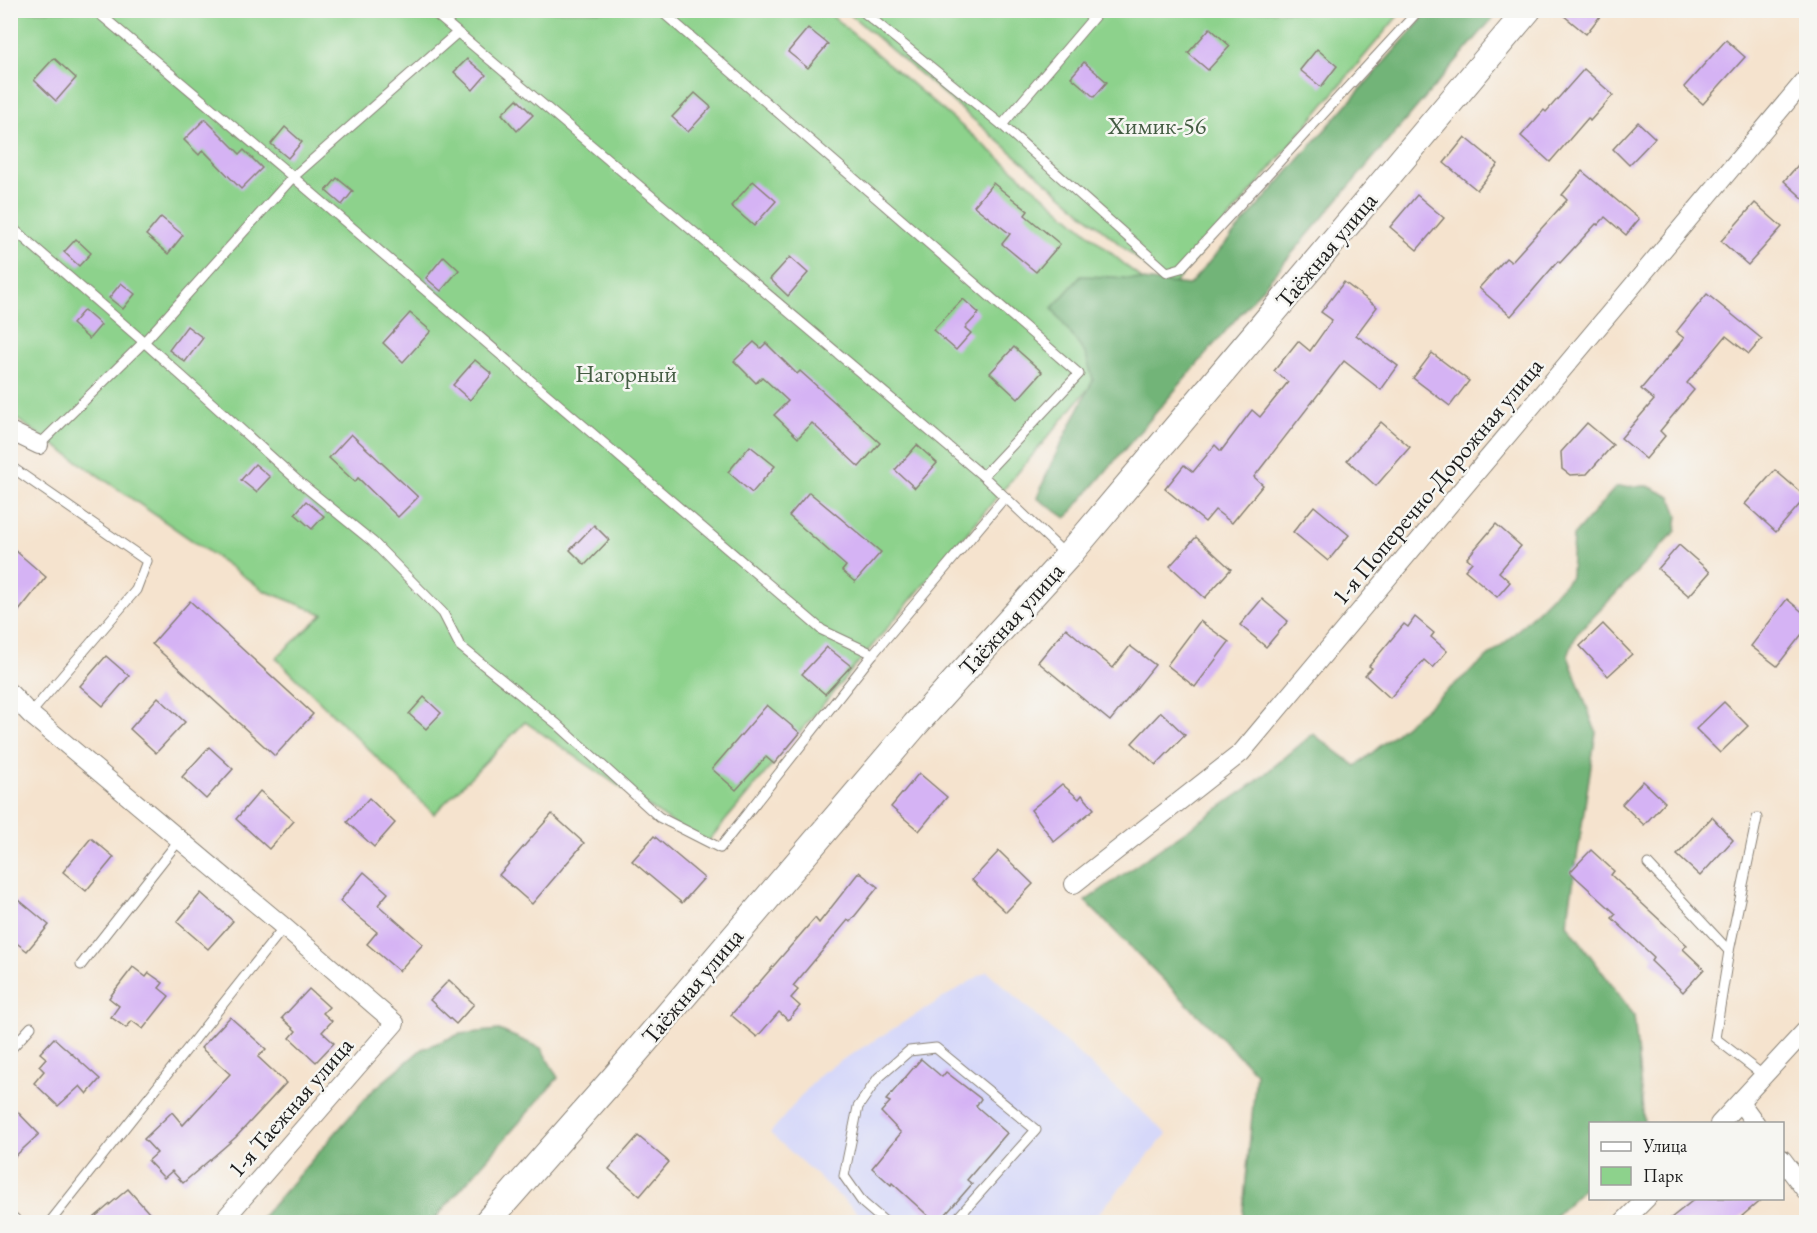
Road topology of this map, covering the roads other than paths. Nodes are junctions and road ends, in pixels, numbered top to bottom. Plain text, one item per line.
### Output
1 (95, 10) edge
2 (432, 10) edge
3 (660, 10) edge
4 (861, 10) edge
5 (1100, 10) edge
6 (1419, 10) edge
7 (1528, 10) edge
8 (457, 33) junction
9 (1806, 79) edge
10 (1002, 126) junction
11 (293, 177) junction
12 (10, 226) edge
13 (144, 342) junction
14 (10, 431) edge
15 (39, 446) joint
16 (10, 466) edge
17 (983, 476) junction
18 (1005, 496) junction
19 (1068, 556) junction
20 (873, 654) junction
21 (10, 693) edge
22 (30, 714) junction
23 (1757, 818) dead end
24 (180, 839) junction
25 (1648, 864) dead end
26 (1074, 884) dead end
27 (284, 927) junction
28 (1729, 951) junction
29 (81, 965) dead end
30 (31, 1027) dead end
31 (1806, 1030) edge
32 (10, 1050) edge
33 (1764, 1076) junction
34 (1740, 1102) junction
35 (1721, 1122) edge
36 (1755, 1122) edge
37 (1784, 1162) edge
38 (1806, 1191) edge
39 (1645, 1200) edge
40 (50, 1222) edge
41 (222, 1222) edge
42 (487, 1222) edge
43 (885, 1222) edge
44 (954, 1222) edge
45 (1623, 1222) edge

1 - 11 lane
2 - 8 lane
3 - 17 lane
4 - 10 lane
5 - 10 lane
6 - 10 lane
7 - 19 street, Таёжная улица
8 - 11 lane
8 - 17 lane
9 - 26 street, 1-я Поперечно-Дорожная улица
11 - 13 lane
11 - 20 lane
12 - 13 lane
13 - 15 lane
13 - 20 lane
14 - 15 street
16 - 22 lane
17 - 18 lane
18 - 19 lane
18 - 20 lane
19 - 42 street, Таёжная улица
21 - 22 street
22 - 24 street
23 - 28 lane
24 - 27 street
24 - 29 lane
25 - 28 lane
27 - 40 lane
27 - 41 street, 1-я Таежная улица
28 - 33 lane
30 - 32 lane
31 - 33 street
33 - 34 street
34 - 35 street
34 - 36 street
37 - 38 street
39 - 45 street
43 - 44 lane

